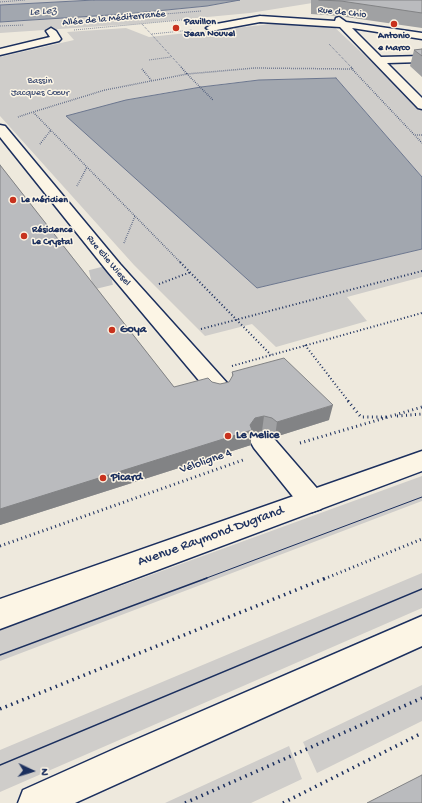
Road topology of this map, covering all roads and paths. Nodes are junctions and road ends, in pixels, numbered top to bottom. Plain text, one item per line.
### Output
1 (25, 0) edge
2 (0, 2) edge
3 (206, 10) dead end
4 (335, 17) dead end
5 (194, 19) dead end
6 (66, 22) dead end
7 (142, 24) junction
8 (28, 25) dead end
9 (344, 25) junction
10 (0, 26) edge
11 (211, 28) joint
12 (420, 31) edge
13 (51, 32) joint
14 (152, 34) junction
15 (329, 43) dead end
16 (0, 52) edge
17 (171, 57) junction
18 (422, 59) edge
19 (148, 60) dead end
20 (378, 60) junction
21 (142, 69) dead end
22 (352, 69) junction
23 (187, 74) junction
24 (151, 80) junction
25 (213, 100) dead end
26 (422, 105) edge
27 (0, 129) edge
28 (422, 134) edge
29 (415, 135) junction
30 (422, 143) edge
31 (422, 271) edge
32 (191, 272) junction
33 (135, 293) junction
34 (422, 313) edge
35 (237, 320) junction
36 (173, 336) junction
37 (304, 345) junction
38 (271, 355) junction
39 (205, 373) junction
40 (220, 390) edge
41 (422, 407) edge
42 (422, 414) edge
43 (391, 417) junction
44 (266, 447) junction
45 (422, 461) edge
46 (312, 501) junction
47 (422, 539) edge
48 (0, 546) edge
49 (0, 614) edge
50 (422, 632) edge
51 (422, 698) edge
52 (0, 709) edge
53 (422, 733) edge
54 (36, 803) edge
55 (185, 803) edge
56 (283, 803) edge

1 - 2 path
3 - 6 path
4 - 9 street
5 - 7 path, Allée de la Méditerranée
7 - 13 path, Allée de la Méditerranée
7 - 14 path
8 - 10 path
9 - 11 street, Rue de Chio
9 - 12 street, Rue de Chio
9 - 20 street
11 - 14 path
13 - 16 street
14 - 17 path
15 - 22 path
17 - 19 path
17 - 23 path
18 - 20 street
20 - 26 street
21 - 24 path
22 - 23 path
22 - 29 path
23 - 24 path
23 - 25 path
24 - 32 path
27 - 33 street, Rue Elie Wiesel
28 - 29 path
29 - 30 path
31 - 35 path
32 - 33 path
32 - 35 path
33 - 36 street, Rue Elie Wiesel
34 - 37 path
35 - 36 path
35 - 38 path
36 - 39 street, Rue Elie Wiesel
37 - 38 path
37 - 43 path
38 - 39 path
39 - 40 street, Rue Elie Wiesel
41 - 43 path, Véloligne 4
42 - 43 path
43 - 44 path, Véloligne 4
44 - 46 street
44 - 48 path, Véloligne 4
45 - 46 street, Avenue Raymond Dugrand
46 - 49 street, Avenue Raymond Dugrand
47 - 52 path
50 - 54 street
51 - 55 path
53 - 56 path

